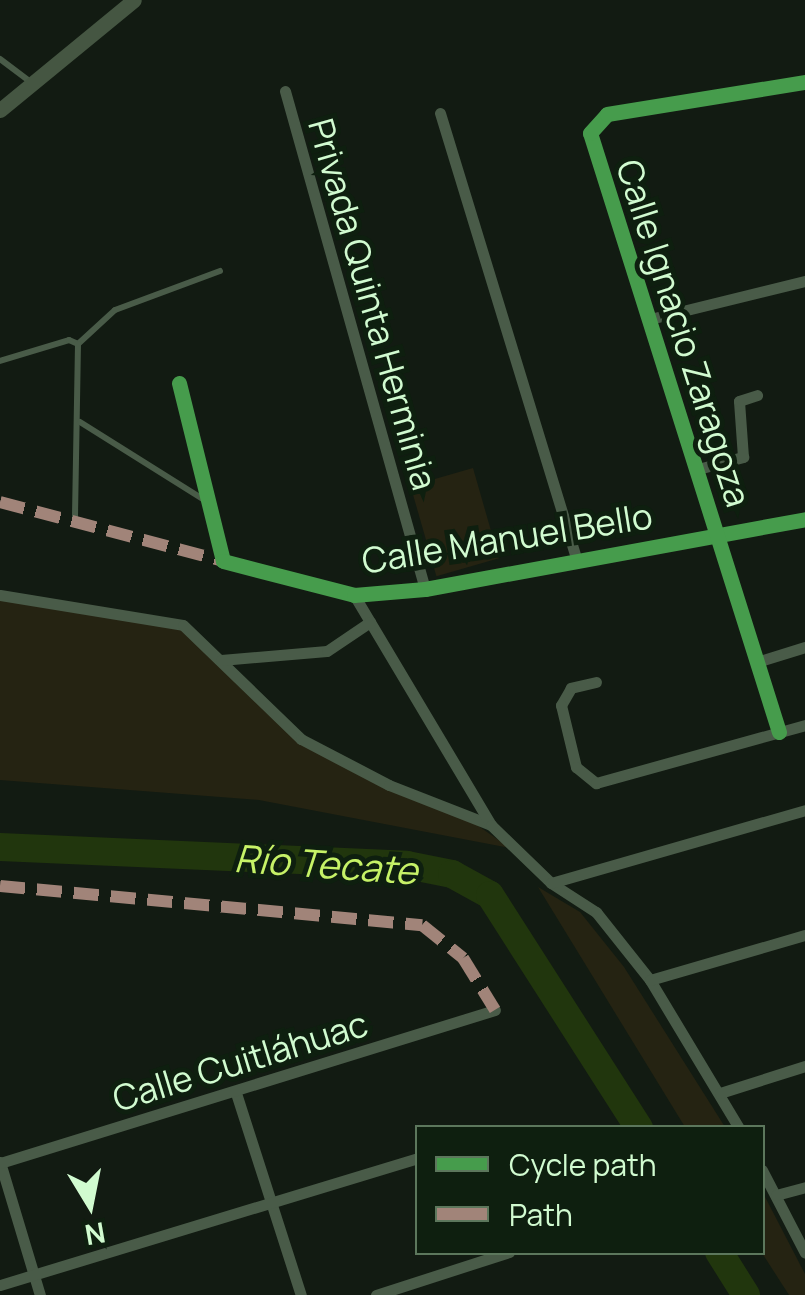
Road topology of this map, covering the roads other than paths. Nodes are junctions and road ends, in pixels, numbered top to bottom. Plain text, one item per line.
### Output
1 (134, 0) edge
2 (0, 58) edge
3 (805, 82) edge
4 (32, 83) junction
5 (284, 91) dead end
6 (0, 110) edge
7 (440, 113) dead end
8 (220, 271) dead end
9 (805, 281) edge
10 (650, 320) junction
11 (78, 344) junction
12 (0, 361) edge
13 (178, 383) dead end
14 (757, 395) dead end
15 (79, 422) junction
16 (698, 470) junction
17 (210, 504) junction
18 (805, 518) edge
19 (74, 522) dead end
20 (718, 534) junction
21 (576, 559) junction
22 (425, 589) junction
23 (354, 594) junction
24 (0, 595) edge
25 (370, 622) junction
26 (805, 647) edge
27 (221, 660) junction
28 (758, 662) junction
29 (596, 682) dead end
30 (805, 724) edge
31 (779, 732) junction
32 (805, 810) edge
33 (491, 825) junction
34 (551, 883) junction
35 (805, 934) edge
36 (650, 980) junction
37 (495, 1010) dead end
38 (805, 1066) edge
39 (236, 1093) junction
40 (720, 1094) junction
41 (737, 1125) edge
42 (415, 1159) edge
43 (0, 1162) edge
44 (765, 1175) edge
45 (805, 1187) edge
46 (776, 1195) junction
47 (270, 1204) junction
48 (805, 1253) edge
49 (500, 1255) edge
50 (34, 1274) junction
51 (0, 1285) edge
52 (40, 1295) edge
53 (301, 1295) edge
54 (376, 1295) edge

1 - 4 main road
2 - 4 lane
3 - 10 street, Calle Ignacio Zaragoza
4 - 6 main road
5 - 22 street, Privada Quinta Herminia
7 - 21 street
8 - 11 lane
9 - 10 street
10 - 16 street, Calle Ignacio Zaragoza
11 - 12 lane
11 - 15 lane
13 - 17 street, Calle Manuel Bello
14 - 16 street
15 - 17 lane
15 - 19 lane
16 - 20 street, Calle Ignacio Zaragoza
17 - 23 street, Calle Manuel Bello
18 - 20 street, Calle Manuel Bello
20 - 21 street, Calle Manuel Bello
20 - 28 street, Calle Ignacio Zaragoza
21 - 22 street, Calle Manuel Bello
22 - 23 street, Calle Manuel Bello
23 - 25 street
24 - 27 street
25 - 27 street
25 - 33 street
26 - 28 street
27 - 33 street
28 - 31 street, Calle Ignacio Zaragoza
29 - 31 street
30 - 31 street
32 - 34 street
33 - 34 street
34 - 36 street
35 - 36 street
36 - 40 street
37 - 39 street, Calle Cuitláhuac
38 - 40 street
39 - 43 street, Calle Cuitláhuac
39 - 47 street
40 - 41 street
42 - 47 street
43 - 50 street
44 - 46 street
45 - 46 street
46 - 48 street
47 - 50 street
47 - 53 street
49 - 54 street
50 - 51 street
50 - 52 street

